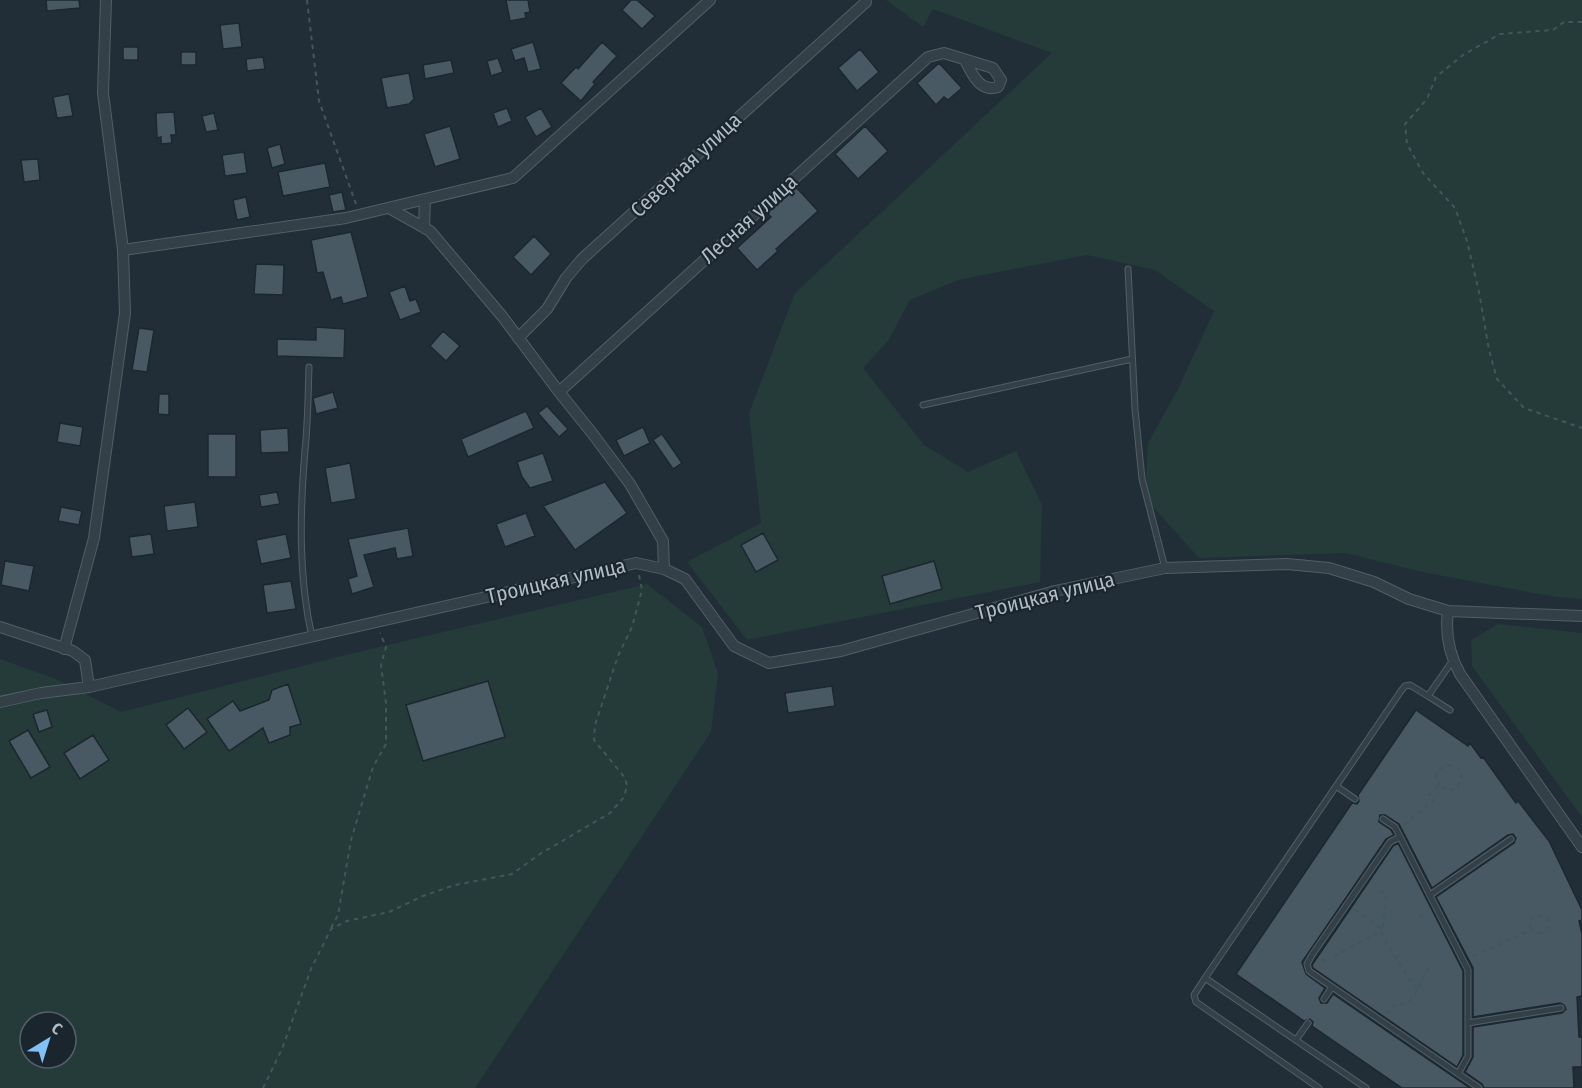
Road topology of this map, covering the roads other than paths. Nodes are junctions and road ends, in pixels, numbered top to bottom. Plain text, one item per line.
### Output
1 (106, 0) edge
2 (710, 0) edge
3 (866, 2) dead end
4 (965, 60) dead end
5 (425, 199) junction
6 (389, 208) junction
7 (424, 228) junction
8 (123, 250) junction
9 (1128, 269) dead end
10 (519, 338) junction
11 (1132, 359) junction
12 (309, 367) dead end
13 (559, 392) junction
14 (923, 405) dead end
15 (1165, 568) junction
16 (664, 569) junction
17 (1448, 611) junction
18 (1582, 616) edge
19 (0, 627) edge
20 (312, 637) junction
21 (64, 649) junction
22 (1453, 660) junction
23 (89, 687) junction
24 (1428, 696) junction
25 (0, 702) edge
26 (1450, 710) dead end
27 (1336, 786) junction
28 (1355, 800) dead end
29 (1383, 819) dead end
30 (1400, 837) junction
31 (1511, 839) dead end
32 (1582, 847) edge
33 (1430, 895) junction
34 (1205, 978) junction
35 (1332, 987) junction
36 (1324, 999) dead end
37 (1561, 1008) dead end
38 (1308, 1023) dead end
39 (1468, 1023) junction
40 (1296, 1040) junction
41 (1458, 1074) junction
42 (1319, 1088) edge
43 (1366, 1088) edge
44 (1479, 1088) edge

1 - 8 street
2 - 5 street
3 - 10 street, Северная улица
4 - 13 street, Лесная улица
5 - 6 street
5 - 7 street
6 - 7 street
6 - 8 street
7 - 10 street
8 - 21 street
9 - 11 lane
10 - 13 street
11 - 14 lane
11 - 15 lane
12 - 20 lane
13 - 16 street
15 - 16 street, Троицкая улица
15 - 17 street, Троицкая улица
16 - 20 street, Троицкая улица
17 - 18 street, Троицкая улица
17 - 22 street
19 - 21 street
20 - 23 street, Троицкая улица
21 - 23 street
22 - 24 lane
22 - 32 street
23 - 25 street, Троицкая улица
24 - 26 lane
24 - 27 lane
27 - 28 lane
27 - 34 lane
29 - 30 lane
30 - 33 lane
30 - 35 lane
31 - 33 lane
33 - 39 lane
34 - 40 lane
34 - 42 lane
35 - 36 lane
35 - 41 lane
37 - 39 lane
38 - 40 lane
39 - 41 lane
40 - 43 lane
41 - 44 lane

